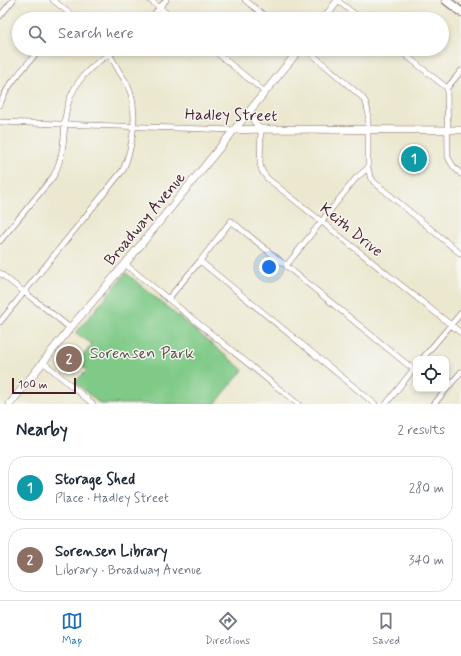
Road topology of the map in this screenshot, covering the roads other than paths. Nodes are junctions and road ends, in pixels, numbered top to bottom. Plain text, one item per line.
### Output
1 (13, 0) edge
2 (53, 0) edge
3 (150, 0) edge
4 (166, 0) edge
5 (245, 0) edge
6 (338, 0) edge
7 (446, 0) edge
8 (160, 7) junction
9 (68, 12) edge
10 (156, 12) edge
11 (166, 12) edge
12 (260, 12) edge
13 (329, 12) edge
14 (352, 12) edge
15 (461, 12) edge
16 (0, 15) edge
17 (34, 56) edge
18 (108, 56) edge
19 (111, 56) edge
20 (221, 56) edge
21 (294, 56) edge
22 (314, 56) edge
23 (407, 56) edge
24 (461, 71) edge
25 (447, 88) junction
26 (265, 92) junction
27 (0, 105) edge
28 (251, 110) junction
29 (0, 122) edge
30 (65, 124) junction
31 (133, 126) junction
32 (261, 129) junction
33 (234, 130) junction
34 (367, 130) junction
35 (448, 130) junction
36 (461, 130) edge
37 (368, 168) junction
38 (461, 174) edge
39 (321, 221) junction
40 (0, 241) edge
41 (461, 254) edge
42 (200, 261) junction
43 (125, 264) junction
44 (286, 266) junction
45 (0, 273) edge
46 (24, 293) junction
47 (168, 299) junction
48 (461, 313) edge
49 (0, 322) edge
50 (451, 325) junction
51 (70, 328) junction
52 (461, 333) edge
53 (425, 356) edge
54 (43, 362) junction
55 (413, 367) edge
56 (413, 369) edge
57 (461, 372) edge
58 (10, 404) edge
59 (93, 404) edge
60 (298, 404) edge
61 (375, 404) edge
62 (386, 404) edge
63 (434, 404) edge

1 - 16 street
2 - 9 street
3 - 8 street
4 - 8 street
5 - 12 street
6 - 13 street
6 - 14 street
7 - 15 main road
8 - 10 street
8 - 11 street
17 - 27 street
18 - 30 street
19 - 31 street
20 - 26 street
21 - 26 street, Broadway Avenue
22 - 34 street
23 - 25 street
24 - 25 street
25 - 35 street
26 - 28 street, Broadway Avenue
28 - 32 street
28 - 33 street, Broadway Avenue
29 - 30 street, Hadley Street
30 - 31 street, Hadley Street
30 - 40 street
31 - 33 street, Hadley Street
31 - 46 street
32 - 33 street, Hadley Street
32 - 34 street, Hadley Street
32 - 39 street, Keith Drive
33 - 43 street, Broadway Avenue
34 - 35 street, Hadley Street
34 - 37 street
35 - 36 street, Hadley Street
35 - 38 street
37 - 39 street
37 - 41 street
39 - 44 street
39 - 50 street, Keith Drive
42 - 44 street
42 - 47 street
42 - 61 street
43 - 47 street
43 - 51 street, Broadway Avenue
44 - 55 street
45 - 46 street
46 - 49 street
46 - 51 street
47 - 60 street
48 - 50 street
50 - 52 street, Keith Drive
50 - 53 street
51 - 54 street, Broadway Avenue
54 - 58 street, Broadway Avenue
54 - 59 street
56 - 62 street
57 - 63 street

